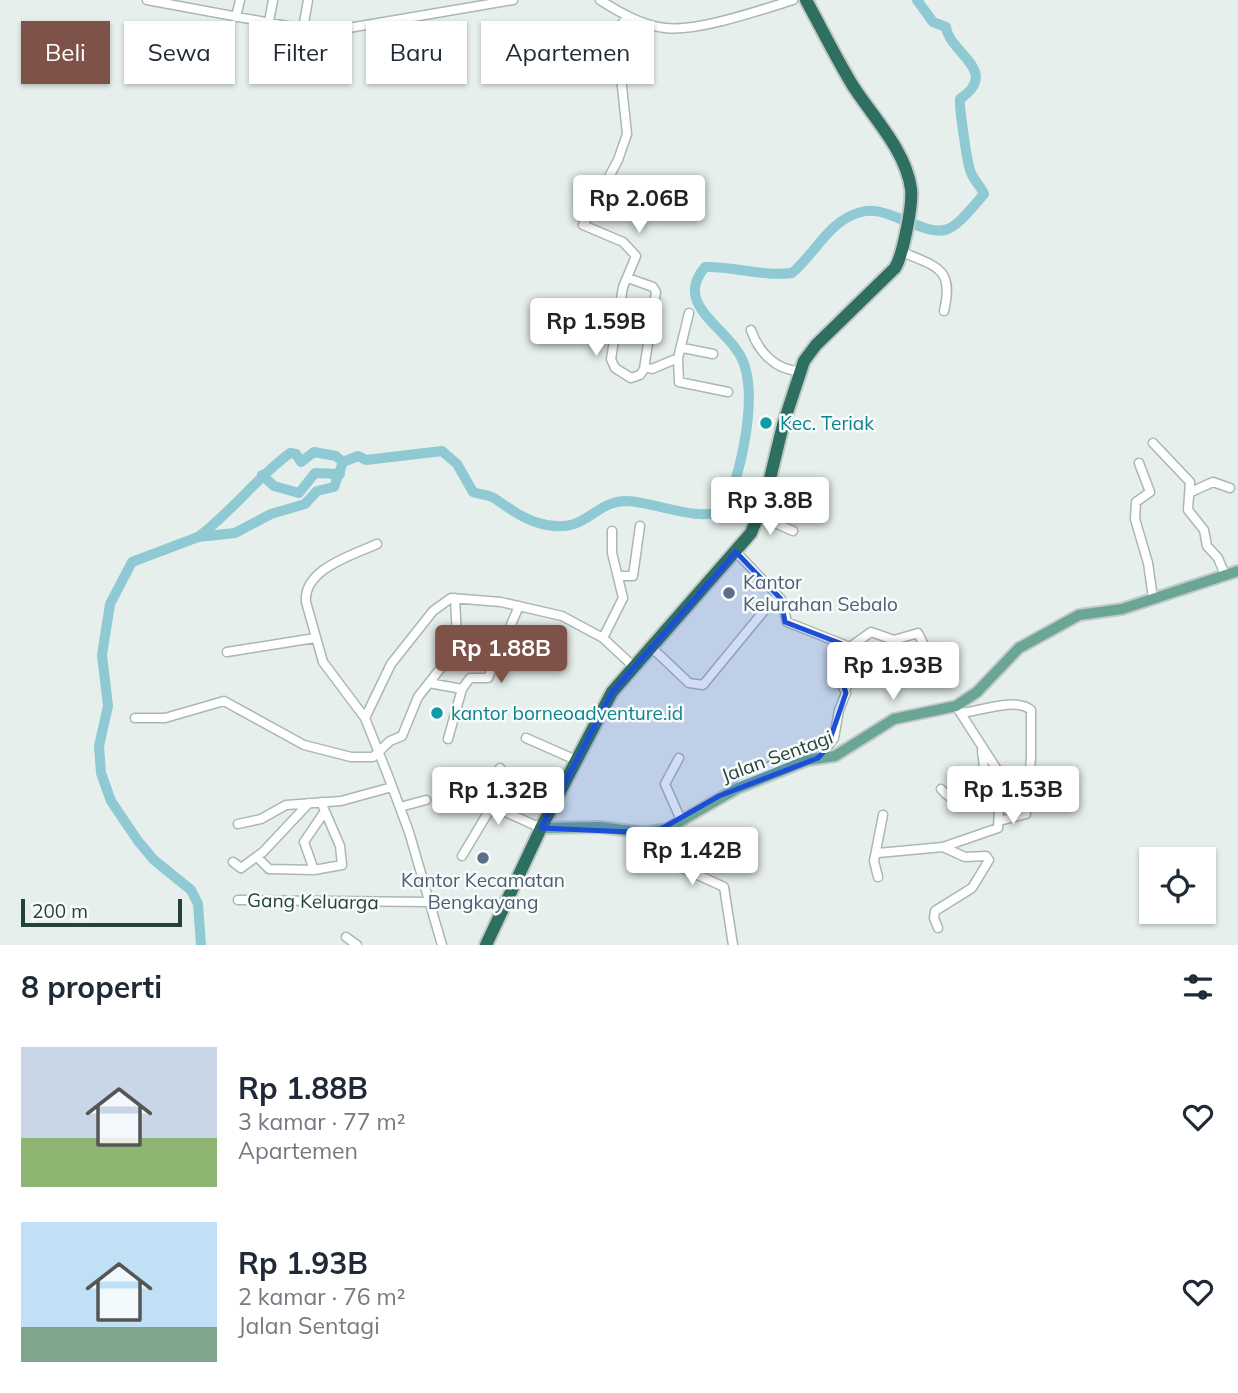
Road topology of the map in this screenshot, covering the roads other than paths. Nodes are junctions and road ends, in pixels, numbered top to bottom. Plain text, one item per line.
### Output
1 (147, 0) edge
2 (204, 0) edge
3 (240, 0) edge
4 (274, 0) edge
5 (308, 0) edge
6 (513, 0) edge
7 (600, 0) edge
8 (793, 0) edge
9 (806, 0) edge
10 (169, 2) edge
11 (202, 10) junction
12 (236, 16) junction
13 (629, 17) junction
14 (264, 21) edge
15 (269, 21) edge
16 (304, 21) edge
17 (352, 29) edge
18 (902, 252) junction
19 (628, 278) junction
20 (944, 311) dead end
21 (689, 313) dead end
22 (751, 330) dead end
23 (683, 348) junction
24 (713, 354) dead end
25 (678, 358) junction
26 (645, 367) junction
27 (799, 371) junction
28 (728, 392) dead end
29 (1153, 443) dead end
30 (1139, 463) dead end
31 (1230, 488) dead end
32 (1191, 492) junction
33 (759, 516) junction
34 (640, 526) dead end
35 (612, 531) dead end
36 (793, 531) dead end
37 (377, 544) dead end
38 (736, 552) junction
39 (1238, 571) edge
40 (1225, 575) junction
41 (620, 576) junction
42 (777, 595) junction
43 (455, 598) junction
44 (1153, 598) junction
45 (519, 607) junction
46 (315, 638) junction
47 (457, 638) dead end
48 (603, 638) junction
49 (650, 646) junction
50 (850, 647) junction
51 (227, 652) dead end
52 (933, 663) dead end
53 (633, 666) junction
54 (440, 669) dead end
55 (881, 682) dead end
56 (429, 683) junction
57 (846, 688) junction
58 (462, 689) junction
59 (959, 709) junction
60 (135, 718) dead end
61 (365, 718) junction
62 (526, 738) dead end
63 (834, 738) junction
64 (448, 739) dead end
65 (382, 750) junction
66 (982, 750) junction
67 (679, 758) dead end
68 (818, 758) junction
69 (576, 760) junction
70 (500, 768) dead end
71 (392, 787) junction
72 (738, 788) junction
73 (941, 789) dead end
74 (426, 800) dead end
75 (321, 802) junction
76 (309, 803) junction
77 (492, 806) junction
78 (400, 807) junction
79 (323, 814) junction
80 (883, 815) dead end
81 (681, 820) junction
82 (999, 821) junction
83 (238, 824) dead end
84 (541, 828) junction
85 (667, 829) junction
86 (943, 847) junction
87 (878, 853) junction
88 (462, 856) dead end
89 (257, 857) junction
90 (233, 862) dead end
91 (314, 870) junction
92 (878, 877) dead end
93 (238, 900) dead end
94 (430, 902) junction
95 (938, 928) dead end
96 (346, 937) dead end
97 (357, 945) edge
98 (442, 945) edge
99 (486, 945) edge
100 (733, 945) edge

1 - 10 street
2 - 11 street
3 - 12 street
4 - 15 street
5 - 16 street
6 - 17 street
7 - 13 street
8 - 13 street
9 - 18 highway
10 - 11 street
11 - 12 street
12 - 14 street
13 - 19 street
18 - 20 street
18 - 27 highway
19 - 26 street
19 - 26 street
21 - 23 street
22 - 27 street
23 - 24 street
23 - 25 street
25 - 26 street
25 - 28 street
27 - 33 highway
29 - 32 street
30 - 44 street
31 - 32 street
32 - 40 street
33 - 36 street
33 - 38 highway
34 - 41 street
35 - 41 street
37 - 46 street
38 - 42 street
38 - 49 highway
39 - 40 main road, Jalan Sentagi
40 - 44 main road, Jalan Sentagi
41 - 48 street
42 - 49 street
42 - 50 street
43 - 45 street
43 - 47 street
43 - 61 street
44 - 59 main road, Jalan Sentagi
45 - 48 street
45 - 58 street
46 - 51 street
46 - 61 street
48 - 53 street
49 - 53 highway
50 - 52 street
50 - 57 street
53 - 69 highway
54 - 56 street
55 - 57 street
56 - 58 street
56 - 65 street
57 - 63 street
58 - 64 street
59 - 66 street
59 - 68 main road, Jalan Sentagi
59 - 82 street
60 - 65 street
61 - 65 street
62 - 69 street
63 - 68 street
63 - 72 street
65 - 71 street
66 - 73 street
66 - 82 street
67 - 81 street
68 - 72 main road, Jalan Sentagi
69 - 84 highway
70 - 77 street
71 - 75 street
71 - 78 street
72 - 81 main road, Jalan Sentagi
74 - 78 street
75 - 76 street
75 - 79 street
76 - 83 street
76 - 89 street
77 - 84 street
77 - 88 street
78 - 94 street
79 - 91 street
79 - 91 street
80 - 87 street
81 - 85 main road, Jalan Sentagi
82 - 86 street
84 - 85 main road, Jalan Sentagi
84 - 99 highway
85 - 100 street
86 - 87 street
86 - 95 street
87 - 92 street
89 - 90 street
89 - 91 street
93 - 94 street, Gang Keluarga
94 - 98 street
96 - 97 street

